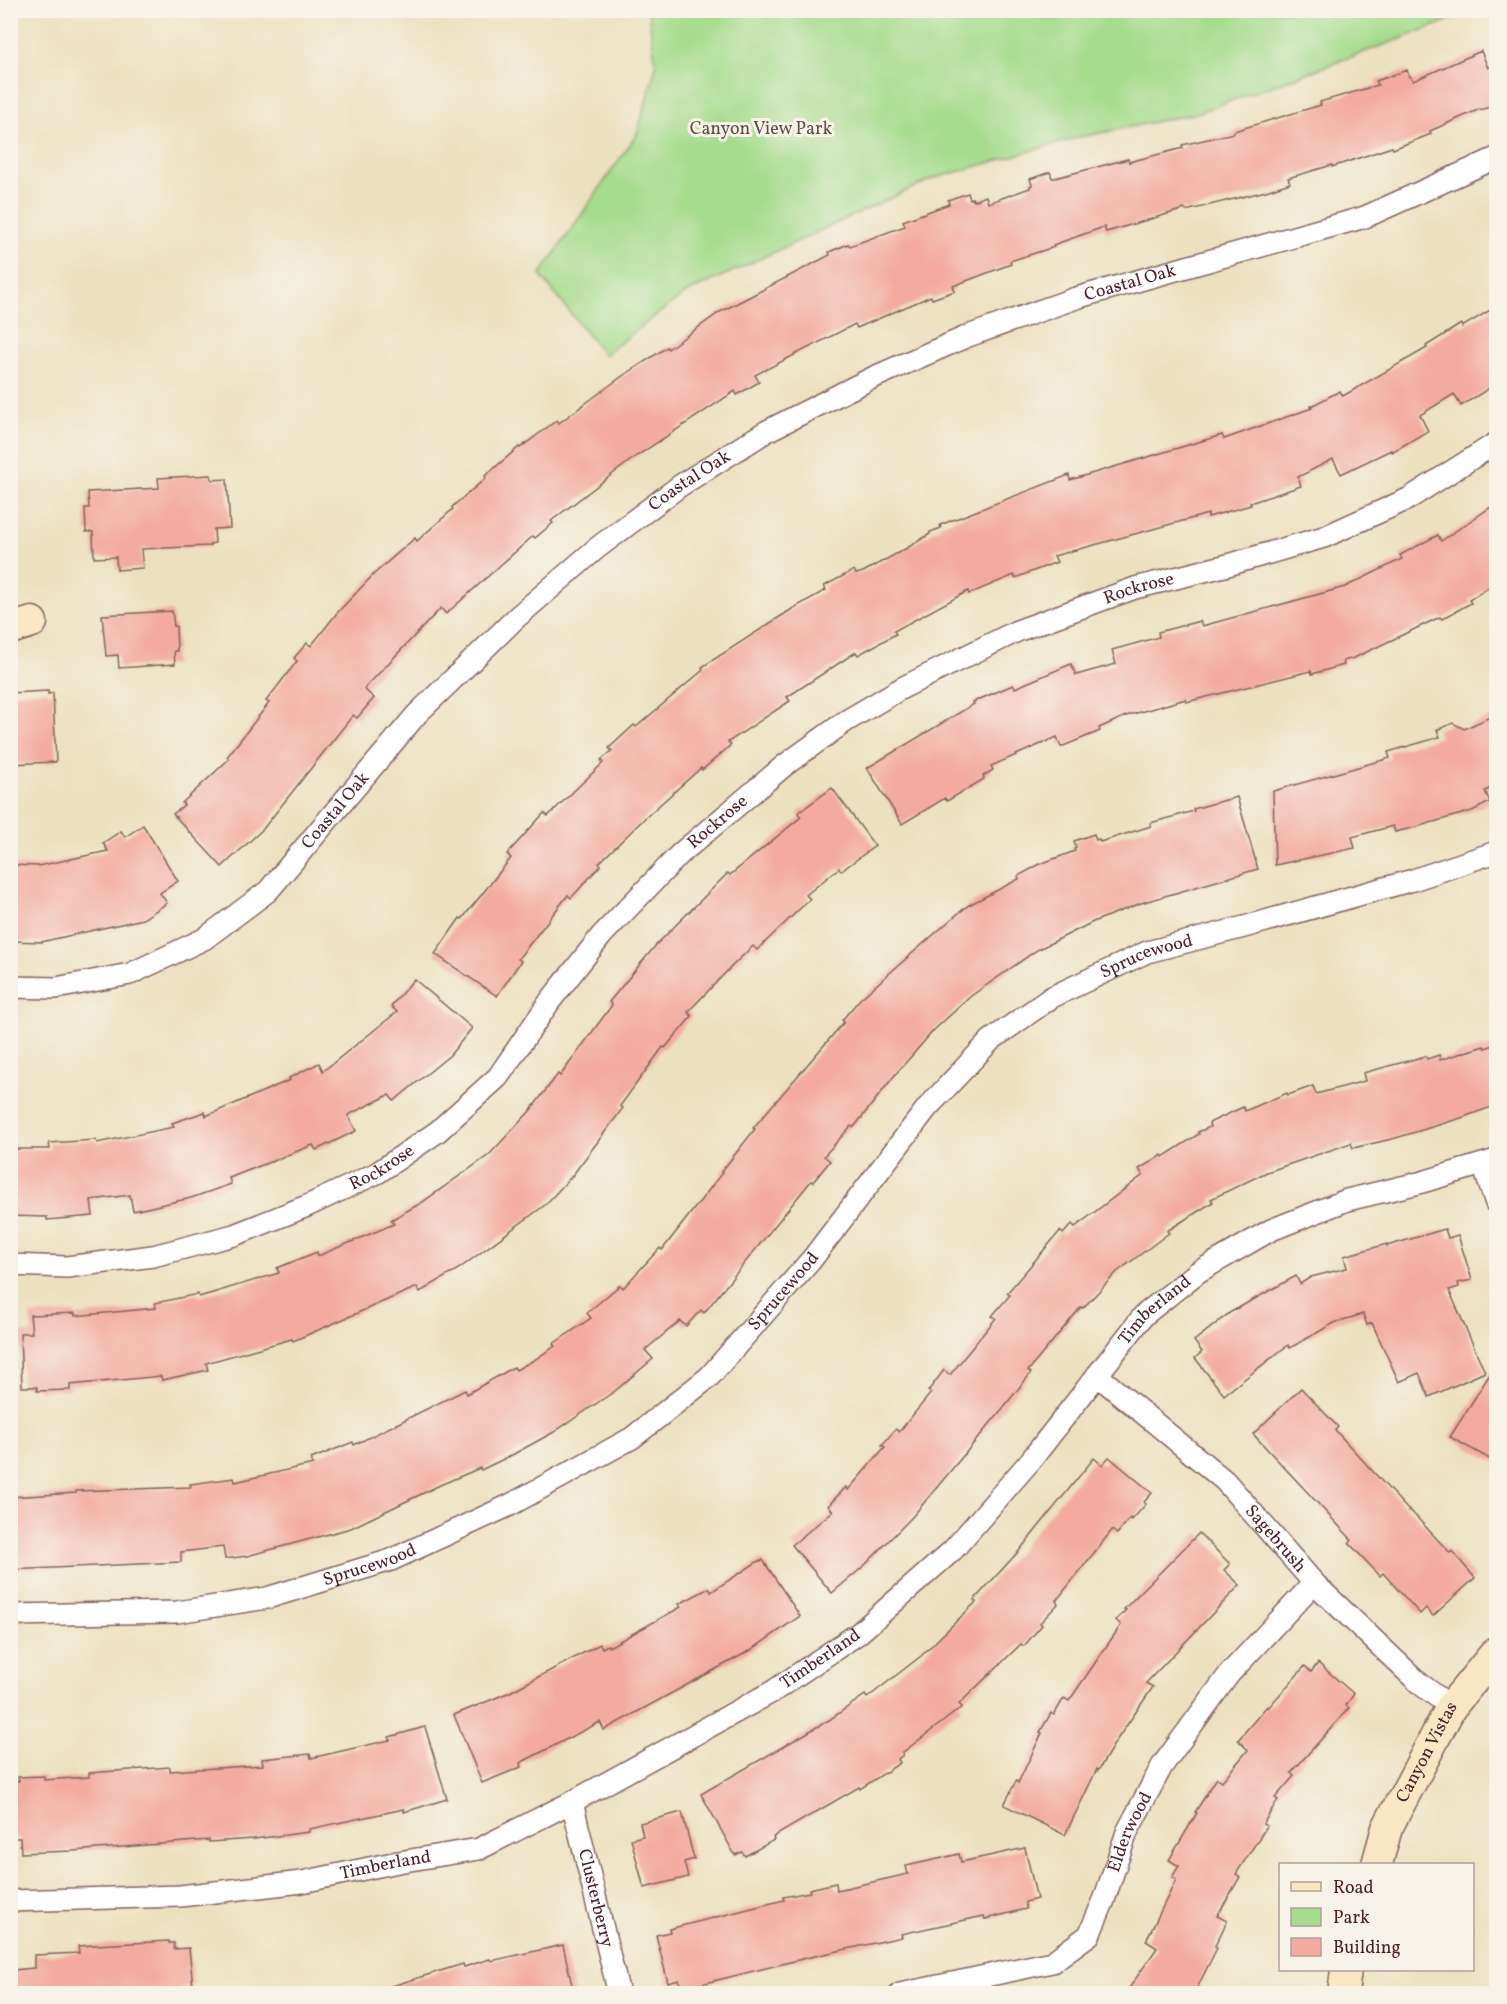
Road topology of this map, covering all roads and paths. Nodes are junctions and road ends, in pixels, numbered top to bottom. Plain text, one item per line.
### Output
1 (1497, 158) edge
2 (1497, 443) edge
3 (1497, 852) edge
4 (10, 987) edge
5 (1490, 1163) edge
6 (1497, 1203) edge
7 (10, 1265) edge
8 (1096, 1375) junction
9 (1314, 1583) junction
10 (10, 1616) edge
11 (1497, 1652) edge
12 (1450, 1707) junction
13 (572, 1802) junction
14 (1377, 1863) edge
15 (10, 1901) edge
16 (1346, 1971) edge
17 (619, 1994) edge
18 (900, 1994) edge
19 (1343, 1994) edge

1 - 4 street, Coastal Oak
2 - 7 street, Rockrose
3 - 10 street, Sprucewood
5 - 6 street
5 - 8 street, Timberland
8 - 9 street, Sagebrush
8 - 13 street, Timberland
9 - 12 street, Sagebrush
9 - 18 street, Elderwood
11 - 12 street, Canyon Vistas
12 - 14 street, Canyon Vistas
13 - 15 street, Timberland
13 - 17 street, Clusterberry
16 - 19 street

